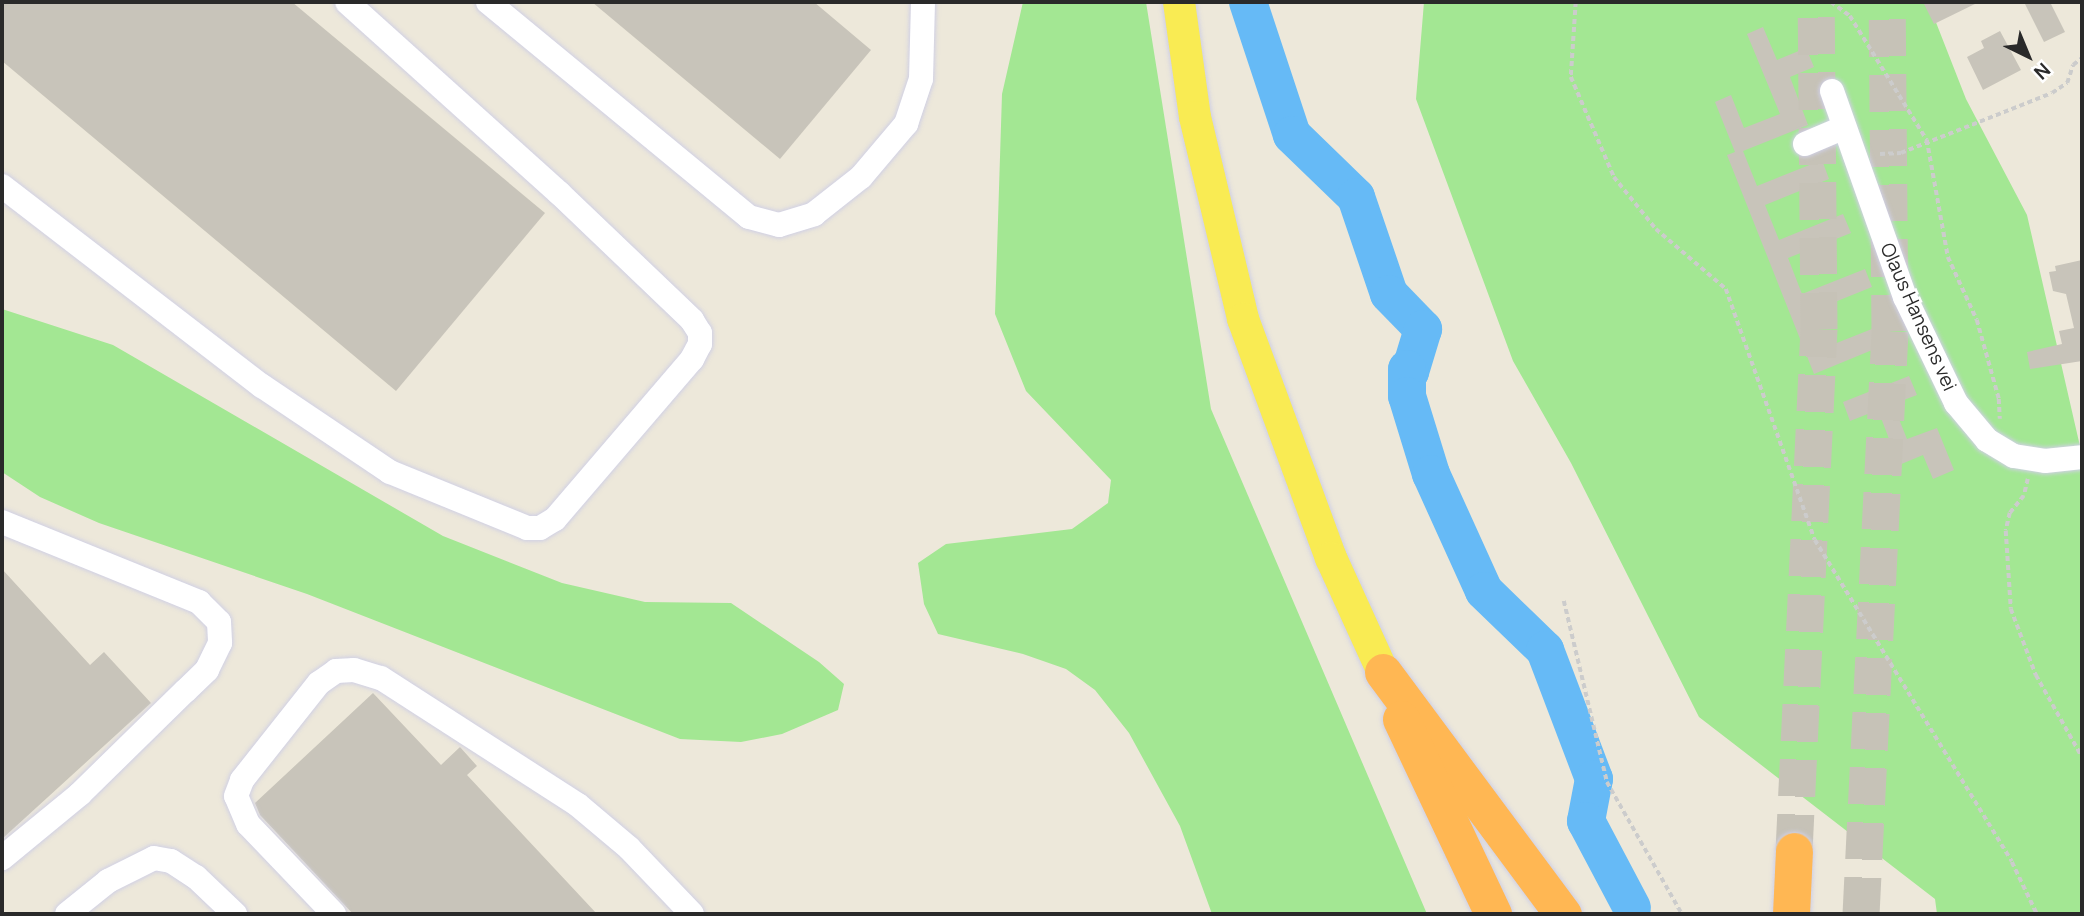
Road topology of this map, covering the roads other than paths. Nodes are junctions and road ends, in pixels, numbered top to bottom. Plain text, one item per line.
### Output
1 (347, 2) edge
2 (488, 2) edge
3 (923, 2) edge
4 (1179, 2) edge
5 (1832, 91) dead end
6 (1842, 129) junction
7 (1804, 144) dead end
8 (2, 186) edge
9 (2082, 457) edge
10 (2, 522) edge
11 (1383, 672) junction
12 (1794, 851) tunnel mouth
13 (2, 858) edge
14 (66, 914) edge
15 (234, 914) edge
16 (334, 914) edge
17 (692, 914) edge
18 (1493, 914) edge
19 (1563, 914) edge
20 (1791, 914) edge

1 - 8 street
2 - 3 street
4 - 11 main road
5 - 6 street, Olaus Hansens vei
6 - 7 street
6 - 9 street, Olaus Hansens vei
10 - 13 street
11 - 18 highway
11 - 19 highway
12 - 20 highway
14 - 15 street
16 - 17 street

